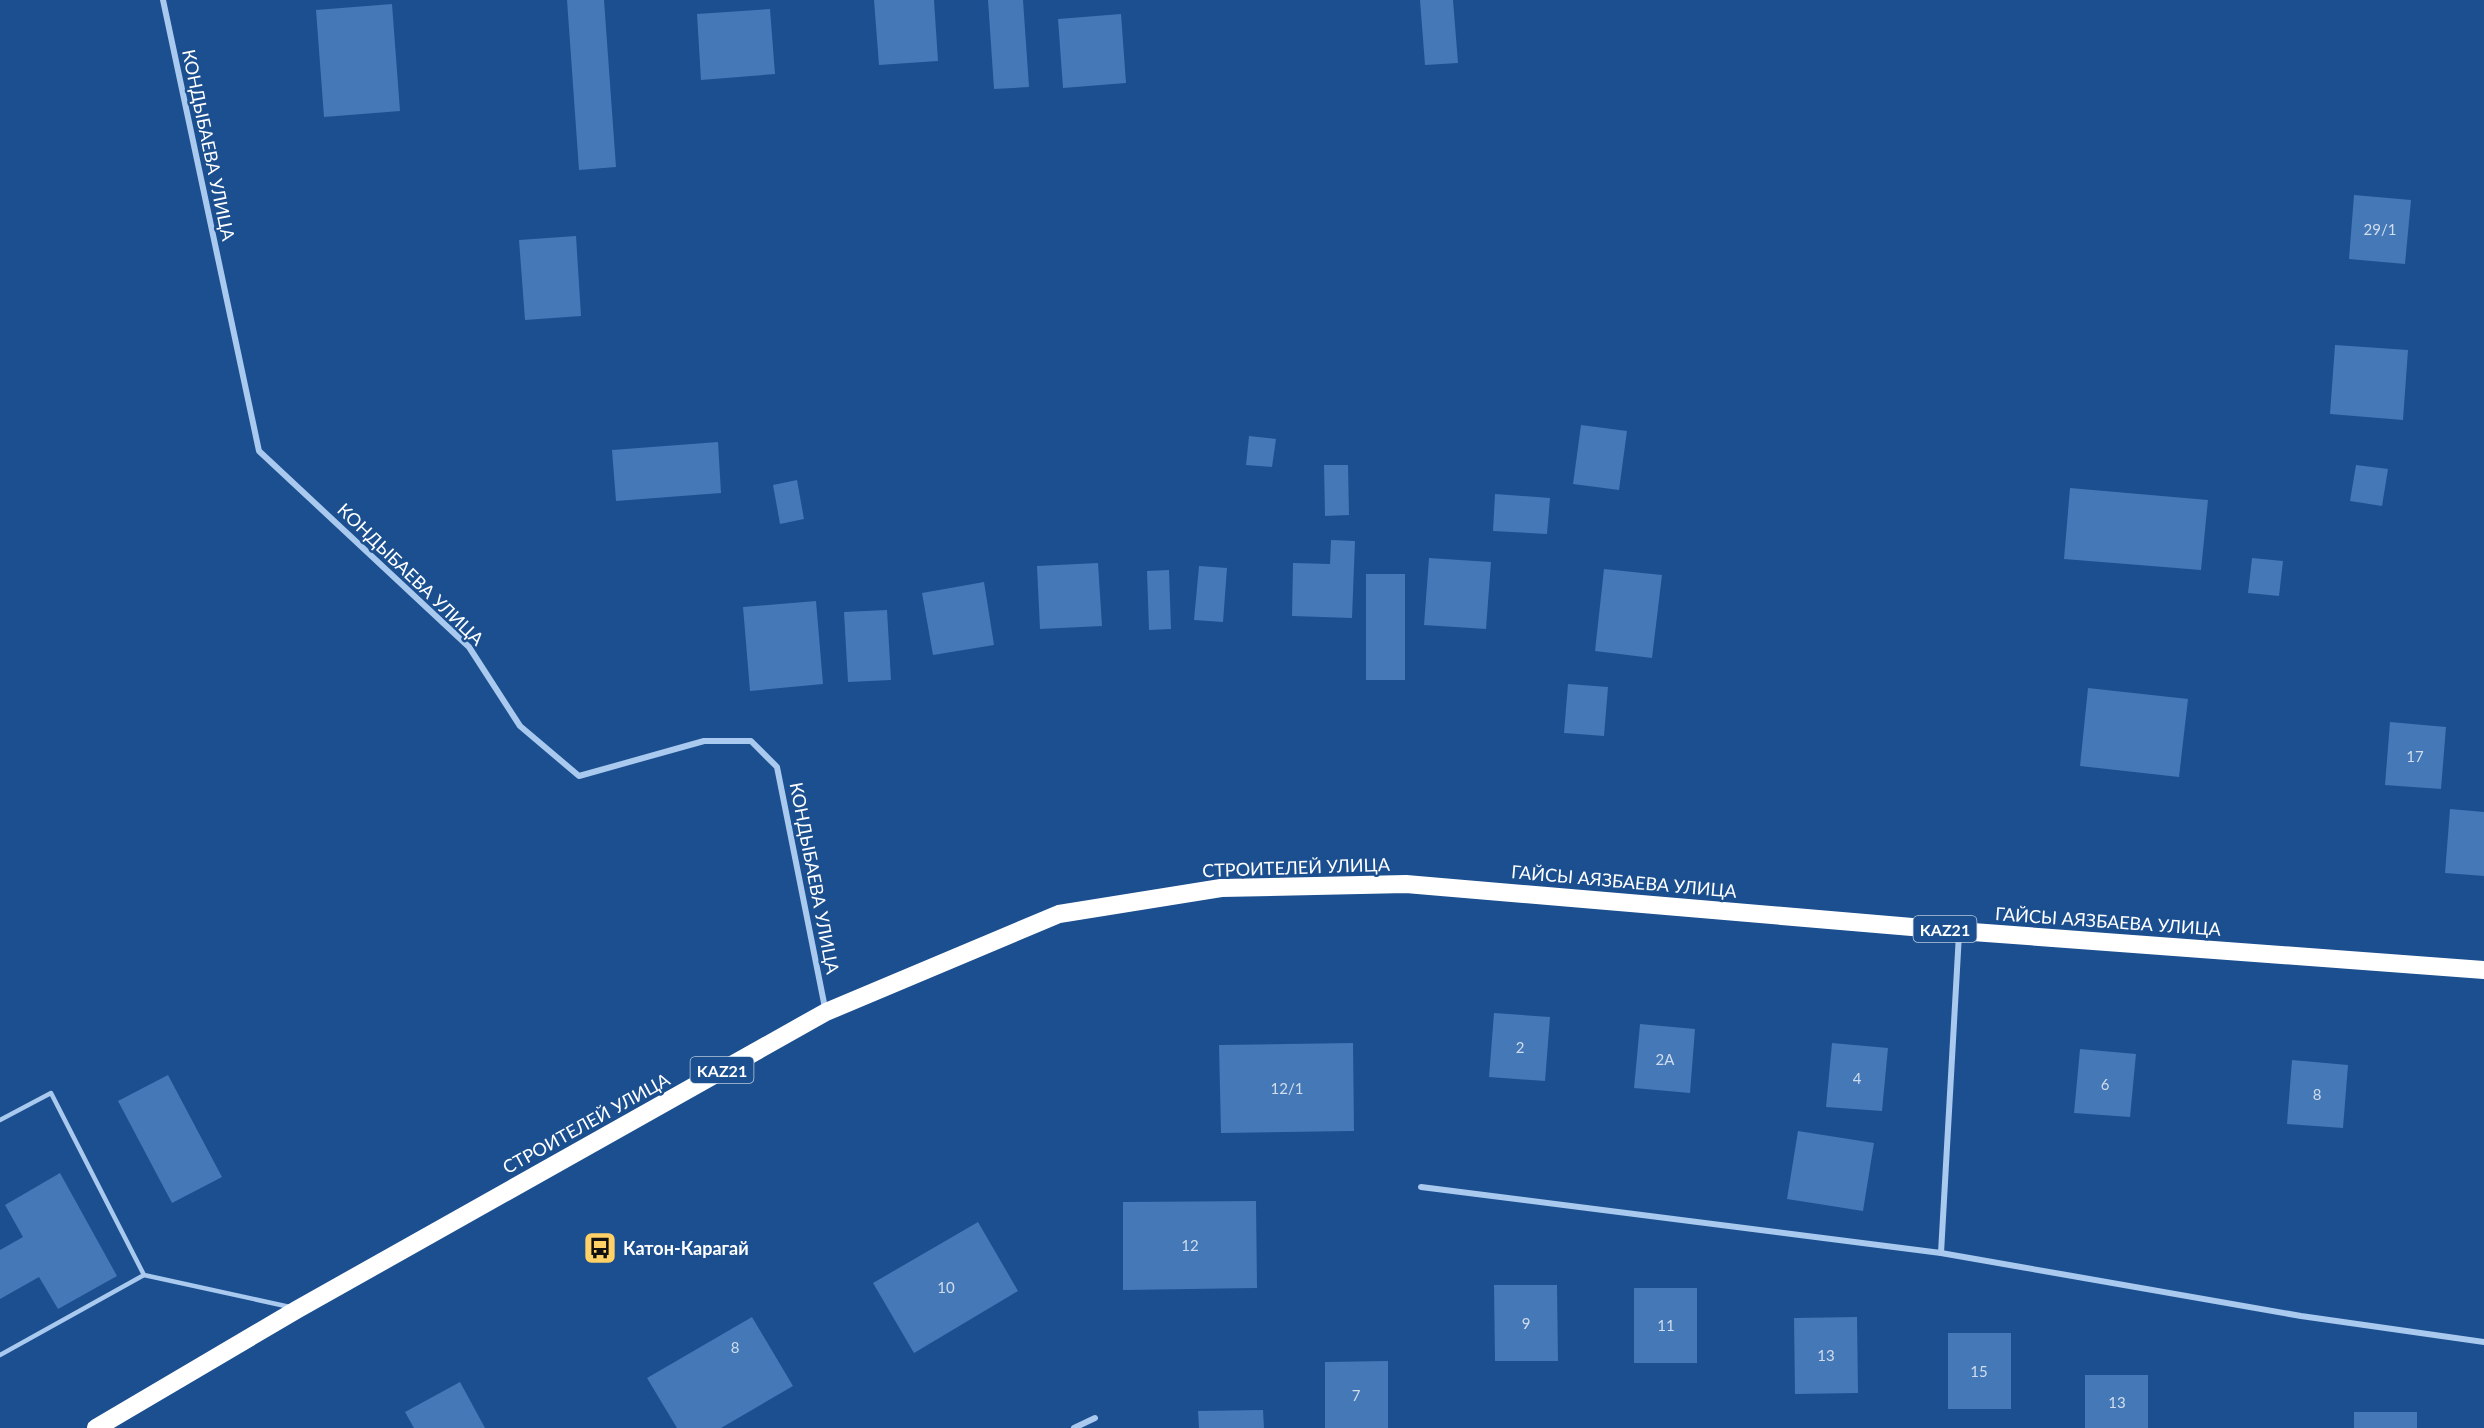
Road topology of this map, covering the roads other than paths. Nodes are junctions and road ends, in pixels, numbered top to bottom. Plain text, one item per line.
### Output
1 (163, 0) edge
2 (1406, 884) joint
3 (1959, 931) junction
4 (2484, 970) edge
5 (826, 1012) junction
6 (0, 1120) edge
7 (1421, 1187) dead end
8 (1941, 1253) junction
9 (144, 1275) junction
10 (298, 1308) junction
11 (2484, 1342) edge
12 (0, 1354) edge
13 (1095, 1418) dead end
14 (96, 1428) edge
15 (1074, 1428) edge

1 - 5 street, КОНДЫБАЕВА УЛИЦА
2 - 3 highway, ГАЙСЫ АЯЗБАЕВА УЛИЦА / KAZ21
2 - 5 highway, СТРОИТЕЛЕЙ УЛИЦА / KAZ21
3 - 4 highway, ГАЙСЫ АЯЗБАЕВА УЛИЦА / KAZ21
3 - 8 street
5 - 10 highway, СТРОИТЕЛЕЙ УЛИЦА / KAZ21
6 - 9 lane
7 - 8 street
8 - 11 street
9 - 10 lane
9 - 12 lane
10 - 14 highway, СТРОИТЕЛЕЙ УЛИЦА / KAZ21
13 - 15 street

